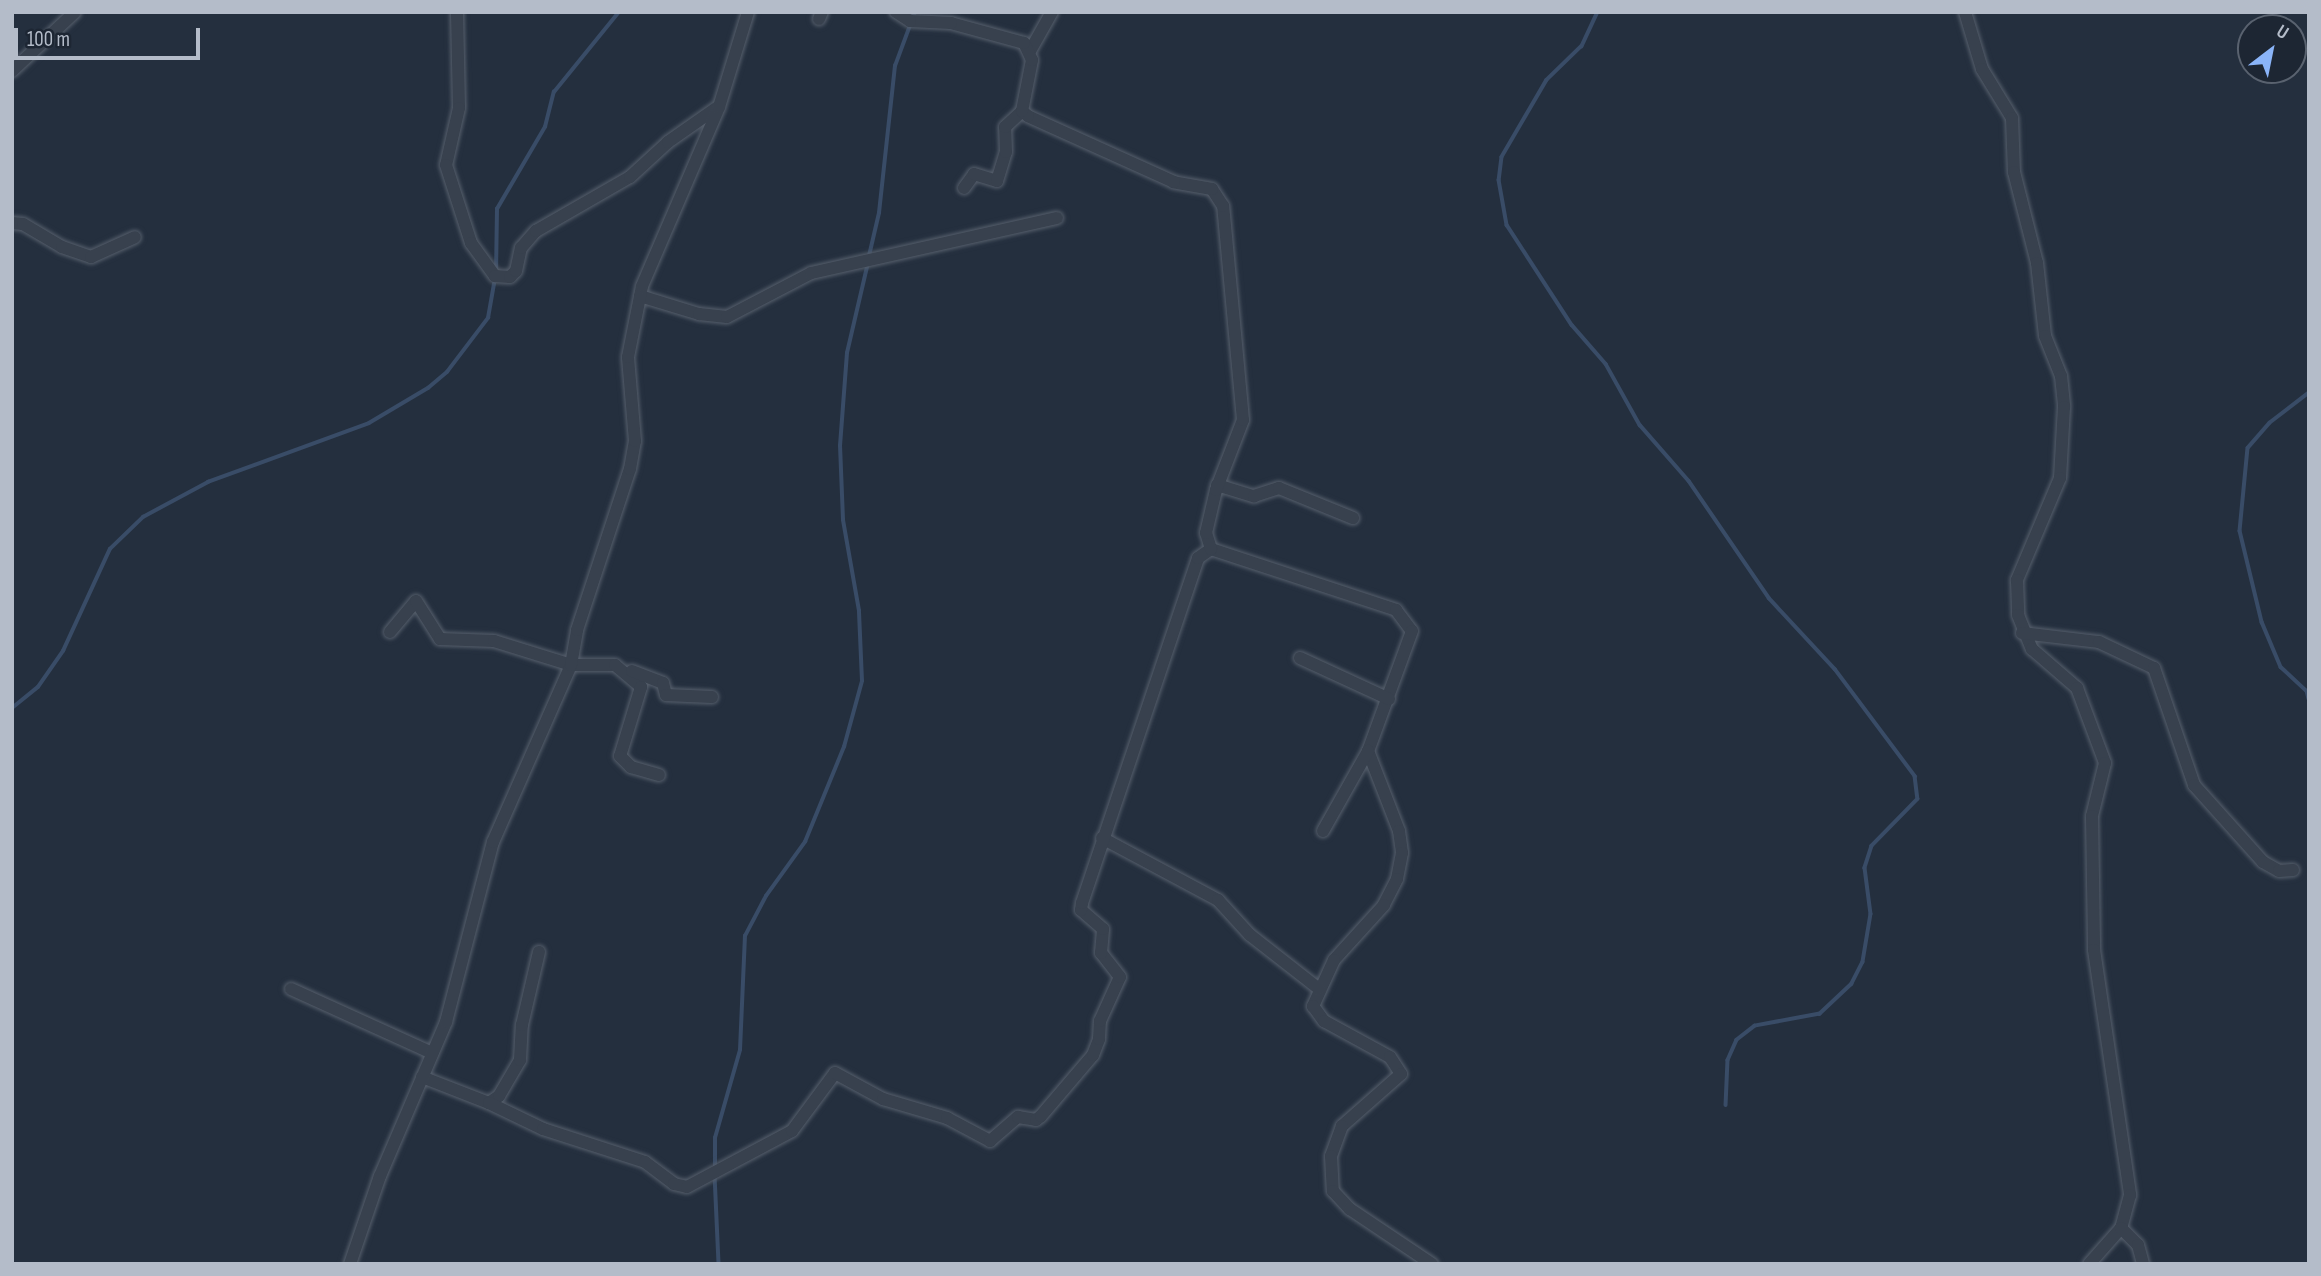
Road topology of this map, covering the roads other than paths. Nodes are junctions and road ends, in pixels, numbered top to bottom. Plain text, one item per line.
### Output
1 (75, 12) edge
2 (457, 12) edge
3 (748, 12) edge
4 (896, 12) edge
5 (1052, 12) edge
6 (1965, 12) edge
7 (1030, 51) junction
8 (12, 71) edge
9 (719, 107) junction
10 (1022, 111) junction
11 (964, 188) dead end
12 (1057, 218) dead end
13 (12, 223) edge
14 (135, 237) dead end
15 (640, 296) junction
16 (1217, 485) junction
17 (1353, 518) dead end
18 (1211, 549) junction
19 (390, 632) dead end
20 (2022, 634) junction
21 (1300, 658) dead end
22 (615, 664) junction
23 (570, 665) junction
24 (712, 697) dead end
25 (1389, 699) junction
26 (1368, 751) junction
27 (659, 775) dead end
28 (1323, 831) dead end
29 (1102, 838) junction
30 (2293, 870) dead end
31 (539, 951) dead end
32 (291, 989) dead end
33 (1319, 989) junction
34 (432, 1053) junction
35 (422, 1077) junction
36 (489, 1103) junction
37 (2121, 1228) junction
38 (350, 1264) edge
39 (1432, 1264) edge
40 (2088, 1264) edge
41 (2143, 1264) edge

1 - 8 street
2 - 9 street
3 - 9 street
4 - 7 street
5 - 7 street
6 - 20 street
7 - 10 street
9 - 15 street
10 - 11 street
10 - 16 street
12 - 15 street
13 - 14 street
15 - 23 street
16 - 17 street
16 - 18 street
18 - 25 street
18 - 29 street
19 - 23 street
20 - 30 street
20 - 37 street
21 - 25 street
22 - 23 street
22 - 24 street
22 - 27 street
23 - 34 street
25 - 26 street
26 - 28 street
26 - 33 street
29 - 33 street
29 - 36 street
31 - 36 street
32 - 34 street
33 - 39 street
34 - 35 street
35 - 36 street
35 - 38 street
37 - 40 street
37 - 41 street

